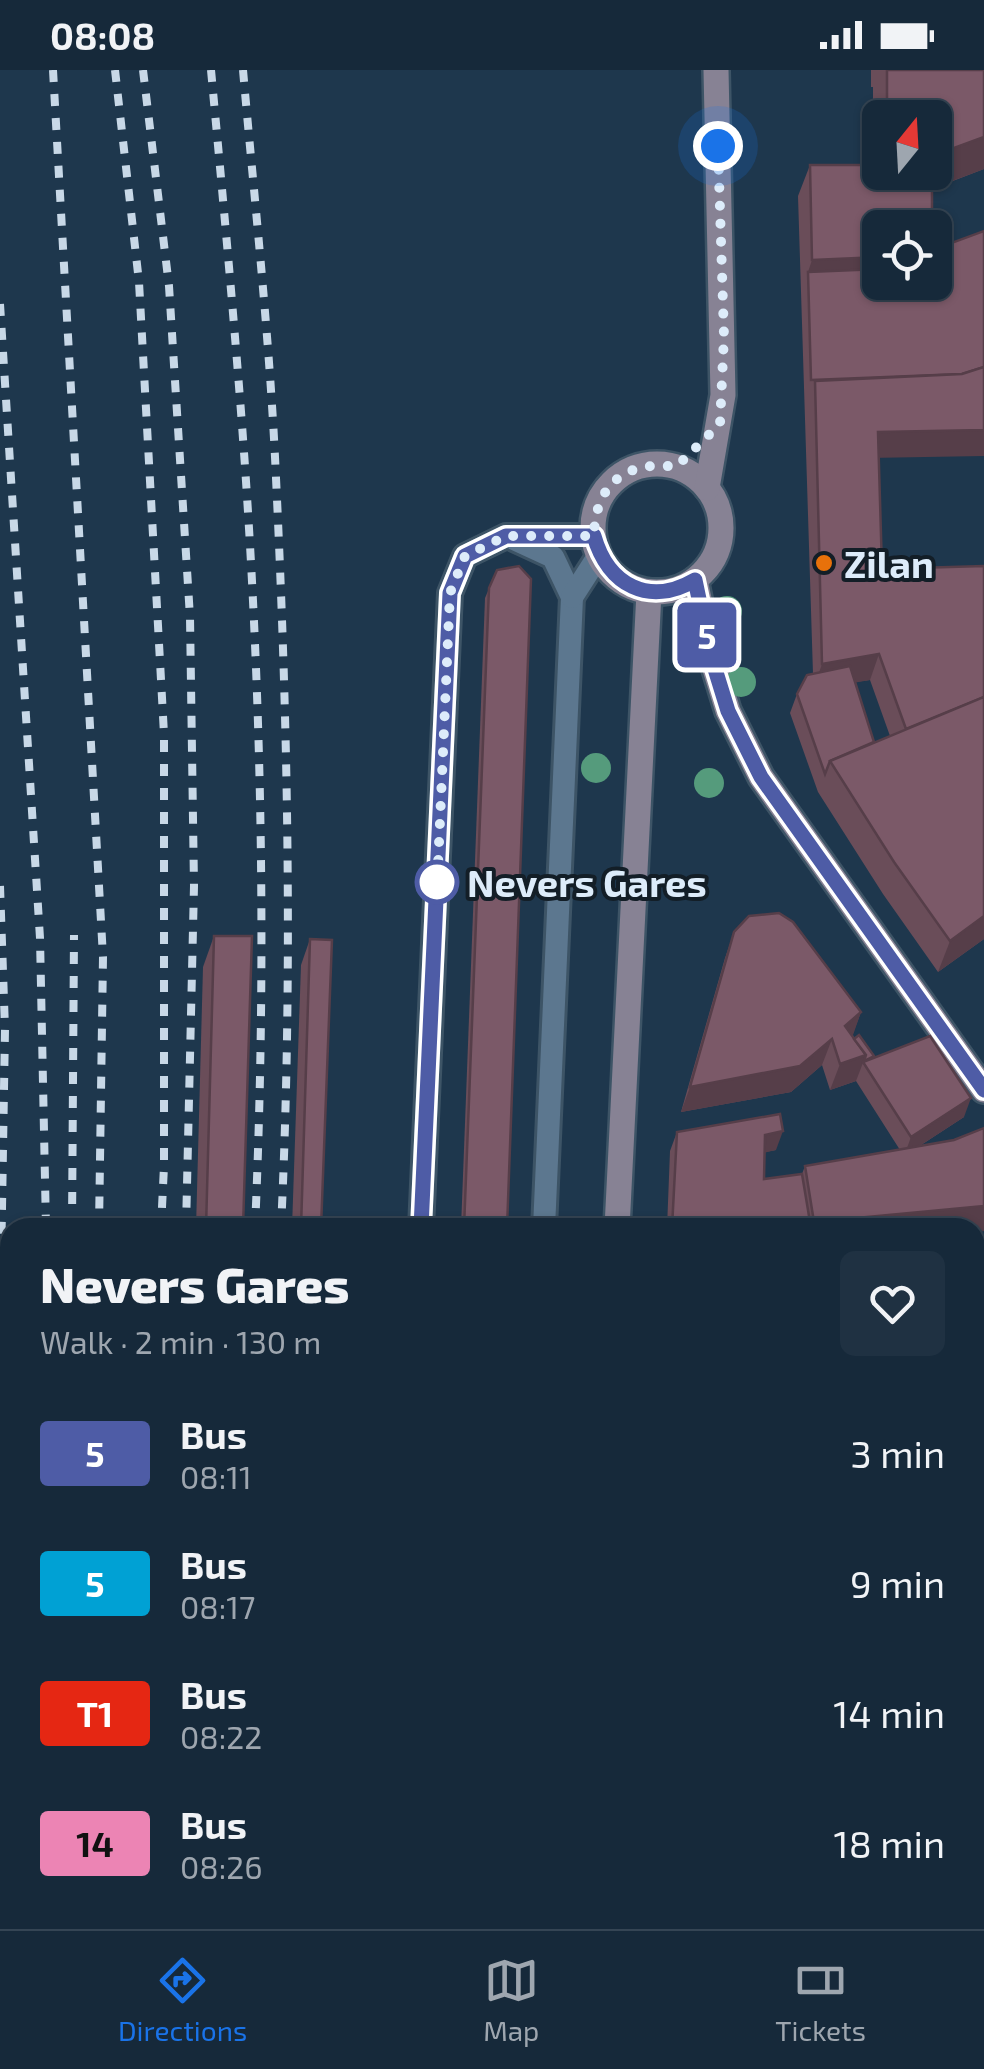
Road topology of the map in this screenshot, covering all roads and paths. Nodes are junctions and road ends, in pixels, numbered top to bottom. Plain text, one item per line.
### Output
1 (716, 70) edge
2 (720, 424) junction
3 (676, 467) junction
4 (707, 488) junction
5 (506, 536) junction
6 (596, 546) junction
7 (695, 580) junction
8 (649, 592) junction
9 (572, 597) junction
10 (984, 1090) edge
11 (421, 1218) edge
12 (544, 1218) edge
13 (618, 1218) edge

1 - 2 main road
2 - 3 main road
2 - 4 main road
3 - 4 main road
3 - 6 main road
4 - 7 main road
5 - 6 lane
5 - 9 lane
5 - 11 lane
6 - 8 main road
6 - 9 lane
7 - 8 main road
7 - 10 main road
8 - 13 main road
9 - 12 lane

